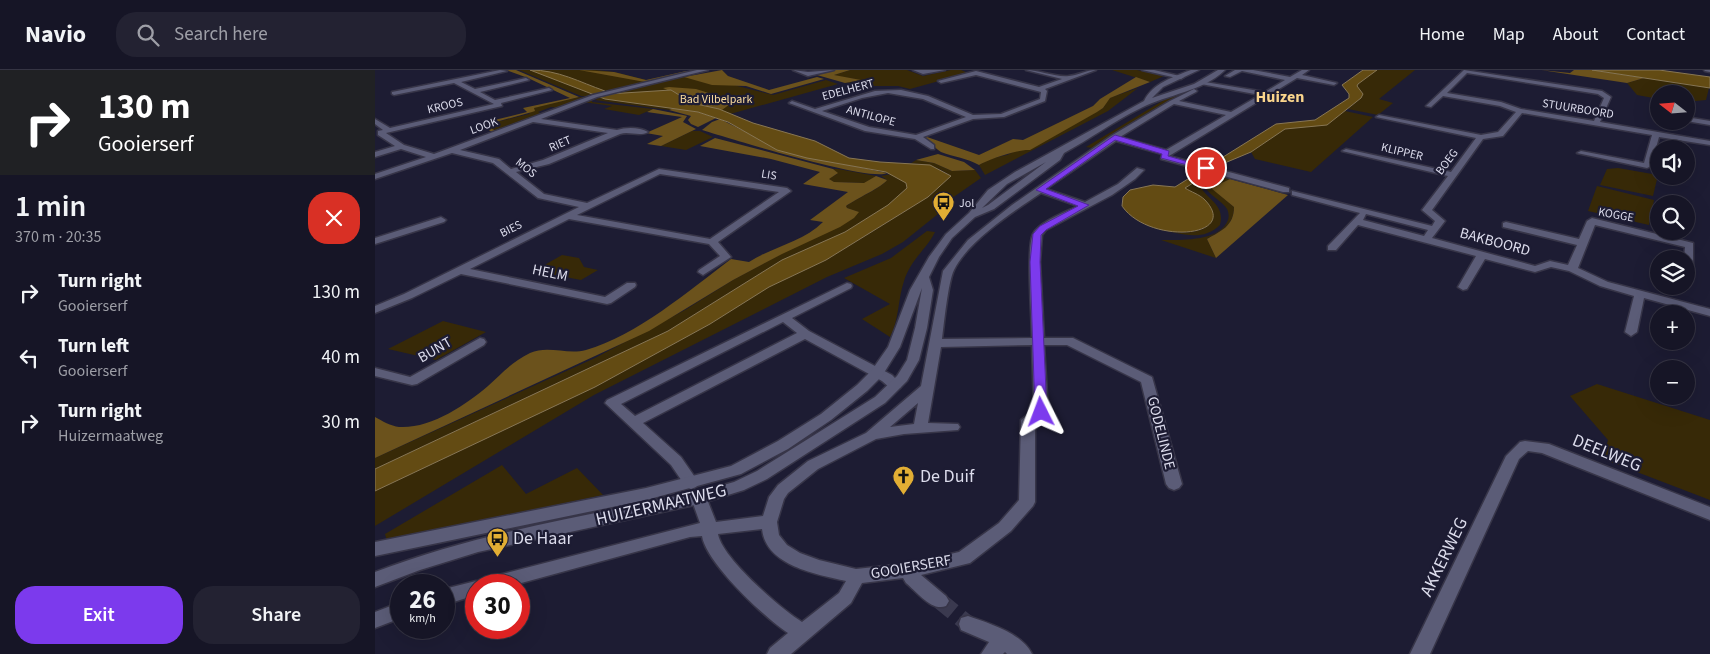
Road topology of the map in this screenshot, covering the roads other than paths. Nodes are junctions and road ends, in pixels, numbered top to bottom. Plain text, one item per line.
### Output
1 (703, 70) edge
2 (796, 70) edge
3 (831, 70) edge
4 (916, 70) edge
5 (943, 70) edge
6 (968, 70) edge
7 (1029, 70) edge
8 (1093, 70) edge
9 (1145, 70) edge
10 (1222, 70) edge
11 (1240, 70) edge
12 (1244, 70) edge
13 (1306, 70) edge
14 (504, 71) edge
15 (1194, 71) edge
16 (977, 73) junction
17 (1211, 76) junction
18 (1228, 76) dead end
19 (1181, 77) junction
20 (1294, 77) junction
21 (458, 79) junction
22 (1069, 79) junction
23 (526, 80) dead end
24 (941, 81) dead end
25 (1201, 82) junction
26 (1169, 83) junction
27 (1334, 83) dead end
28 (1039, 89) junction
29 (1192, 89) junction
30 (549, 90) dead end
31 (475, 91) junction
32 (394, 93) dead end
33 (1265, 94) junction
34 (1442, 94) junction
35 (495, 102) junction
36 (1147, 102) junction
37 (1172, 102) junction
38 (792, 103) dead end
39 (1429, 106) dead end
40 (815, 110) junction
41 (1520, 111) junction
42 (1231, 114) junction
43 (972, 117) junction
44 (1379, 117) dead end
45 (531, 120) junction
46 (1695, 120) edge
47 (375, 121) edge
48 (1710, 123) edge
49 (1597, 124) junction
50 (389, 130) junction
51 (617, 132) junction
52 (644, 132) dead end
53 (1656, 134) junction
54 (917, 137) junction
55 (1481, 137) junction
56 (1115, 138) junction
57 (1710, 143) edge
58 (401, 147) junction
59 (931, 147) dead end
60 (450, 150) junction
61 (1346, 151) dead end
62 (1581, 153) dead end
63 (375, 155) edge
64 (1165, 155) junction
65 (434, 157) junction
66 (1140, 170) dead end
67 (511, 171) junction
68 (659, 171) joint
69 (1452, 175) junction
70 (375, 177) edge
71 (1040, 190) junction
72 (1085, 205) junction
73 (585, 206) junction
74 (1365, 211) junction
75 (566, 216) junction
76 (441, 220) dead end
77 (1356, 222) junction
78 (1506, 225) dead end
79 (1434, 229) junction
80 (1426, 240) junction
81 (375, 241) edge
82 (712, 242) junction
83 (1581, 243) junction
84 (1332, 248) dead end
85 (1690, 250) edge
86 (1482, 255) junction
87 (1572, 269) junction
88 (458, 270) junction
89 (703, 272) dead end
90 (924, 277) junction
91 (631, 284) dead end
92 (847, 286) dead end
93 (1463, 288) dead end
94 (1640, 294) junction
95 (375, 310) edge
96 (1710, 313) edge
97 (783, 318) junction
98 (1631, 332) dead end
99 (805, 334) junction
100 (480, 342) dead end
101 (1038, 342) junction
102 (936, 343) junction
103 (375, 372) edge
104 (877, 373) junction
105 (895, 385) junction
106 (928, 387) junction
107 (633, 423) junction
108 (920, 428) junction
109 (953, 428) dead end
110 (871, 436) junction
111 (1505, 477) joint
112 (1174, 484) dead end
113 (695, 491) junction
114 (1710, 514) edge
115 (769, 522) junction
116 (709, 528) junction
117 (375, 549) edge
118 (912, 570) junction
119 (528, 574) edge
120 (856, 576) junction
121 (375, 580) edge
122 (940, 601) tunnel mouth
123 (390, 614) edge
124 (375, 620) edge
125 (968, 624) tunnel mouth
126 (804, 633) junction
127 (1004, 640) junction
128 (777, 654) edge
129 (991, 654) edge
130 (1022, 654) edge
131 (1420, 654) edge

1 - 45 street, LOOK
2 - 3 street
4 - 5 street
6 - 16 street
7 - 22 street
8 - 22 street
9 - 19 street
10 - 17 street, HUIZERMAATWEG
11 - 18 street
12 - 20 street
13 - 20 street
14 - 21 street, KROOS
15 - 17 street
15 - 19 street, HUIZERMAATWEG
16 - 24 street
16 - 28 street
17 - 25 street, HUIZERMAATWEG
19 - 26 street, HUIZERMAATWEG
20 - 27 street
20 - 33 street
21 - 31 street, KROOS
21 - 32 street, KROOS
22 - 28 street
23 - 31 street, KROOS
25 - 29 street, HUIZERMAATWEG
25 - 33 street
26 - 29 street
26 - 36 street, HUIZERMAATWEG
28 - 43 street, ANTILOPE
29 - 36 street, HUIZERMAATWEG
29 - 37 street, HUIZERMAATWEG
30 - 35 street, KROOS
31 - 35 street, KROOS
33 - 42 street
34 - 39 street
34 - 41 street, STUURBOORD
34 - 49 street
35 - 50 street, KROOS
36 - 90 street, HUIZERMAATWEG
37 - 42 street
37 - 56 street, HUIZERMAATWEG
38 - 40 street, ANTILOPE
40 - 43 street, EDELHERT
40 - 54 street, ANTILOPE
41 - 49 street, STUURBOORD
41 - 55 street
42 - 64 street
43 - 54 street, ANTILOPE
44 - 55 street
45 - 51 street, RIET
45 - 60 street, LOOK
46 - 48 street
47 - 50 street
49 - 53 street, STUURBOORD
50 - 58 street
51 - 52 street, RIET
51 - 67 street, RIET
53 - 57 street, STUURBOORD
53 - 62 street
54 - 59 street, ANTILOPE
55 - 69 street, BOEG
56 - 64 street
56 - 71 street, HUIZERMAATWEG
58 - 63 street
58 - 65 street
60 - 65 street, LOOK
60 - 67 street, MOS
61 - 69 street, KLIPPER
64 - 74 street
65 - 70 street, LOOK
66 - 72 street, GOOIERSERF
67 - 73 street, MOS
68 - 73 street, BIES
68 - 82 street, LIS
69 - 79 street, BOEG
71 - 72 street
71 - 102 street, HUIZERMAATWEG
72 - 101 street, GOOIERSERF
73 - 75 street, BIES
74 - 77 street
74 - 79 street
75 - 82 street
75 - 88 street, BIES
76 - 81 street
77 - 80 street, BAKBOORD
77 - 84 street
78 - 83 street
79 - 80 street
80 - 86 street, BAKBOORD
82 - 89 street
83 - 85 street, KOGGE
83 - 87 street, KOGGE
86 - 87 street, BAKBOORD
86 - 93 street
87 - 94 street, BAKBOORD
88 - 91 street, HELM
88 - 95 street, BIES
90 - 104 street, HUIZERMAATWEG
90 - 105 street, HUIZERMAATWEG
92 - 97 street, HUIZERMAATWEG
94 - 96 street, BAKBOORD
94 - 98 street
97 - 99 street
97 - 107 street, HUIZERMAATWEG
99 - 104 street
99 - 107 street
100 - 103 street, BUNT
101 - 102 street, GODELINDE
101 - 112 street, GODELINDE
101 - 118 street, GOOIERSERF
102 - 106 street, HUIZERMAATWEG
104 - 105 street
104 - 113 street, HUIZERMAATWEG
105 - 113 street, HUIZERMAATWEG
106 - 108 street, HUIZERMAATWEG
106 - 110 street
107 - 113 street, HUIZERMAATWEG
108 - 109 street
108 - 110 street
110 - 115 street
111 - 114 street, DEELWEG
111 - 131 street, AKKERWEG
113 - 116 street
113 - 117 street, HUIZERMAATWEG
113 - 121 street, HUIZERMAATWEG
115 - 116 street, HUIZERMAATWEG
115 - 120 street
116 - 119 street, HUIZERMAATWEG
116 - 126 street
118 - 120 street, GOOIERSERF
118 - 122 street
120 - 126 street, GOOIERSERF
123 - 124 street
125 - 127 street
126 - 128 street, GOOIERSERF
127 - 129 street
127 - 130 street

